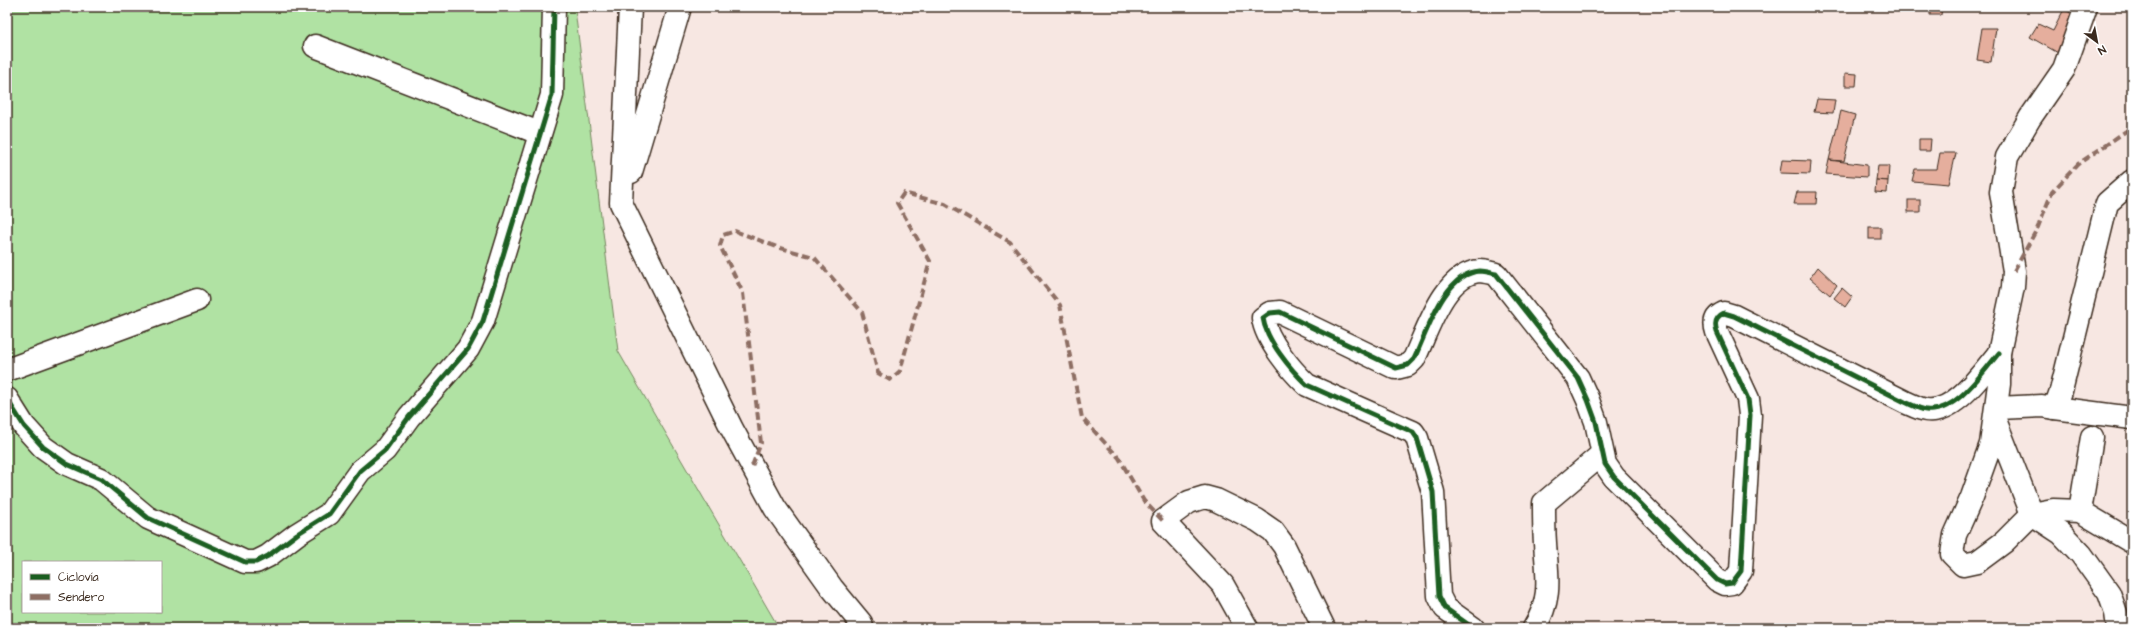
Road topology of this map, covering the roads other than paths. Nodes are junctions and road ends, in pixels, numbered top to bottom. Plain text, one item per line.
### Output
1 (554, 7) edge
2 (630, 7) edge
3 (680, 7) edge
4 (2086, 7) edge
5 (315, 46) dead end
6 (540, 133) junction
7 (2132, 181) edge
8 (2124, 198) edge
9 (621, 203) junction
10 (197, 300) dead end
11 (1999, 353) junction
12 (7, 370) edge
13 (7, 399) edge
14 (2055, 408) junction
15 (1996, 414) junction
16 (2132, 418) edge
17 (2092, 437) dead end
18 (1602, 454) junction
19 (2080, 511) junction
20 (2032, 514) junction
21 (2132, 542) edge
22 (862, 628) edge
23 (1247, 628) edge
24 (1324, 628) edge
25 (1473, 628) edge
26 (1534, 628) edge
27 (2118, 628) edge

1 - 6 street
2 - 9 street
3 - 9 street
4 - 11 street
5 - 6 street
6 - 13 street
7 - 8 street
8 - 14 street
9 - 22 street
10 - 12 street
11 - 15 street
11 - 18 street
14 - 15 street
14 - 16 street
15 - 20 street
15 - 20 street
17 - 19 street
18 - 25 street
18 - 26 street
19 - 20 street
19 - 21 street
20 - 27 street
23 - 24 street

